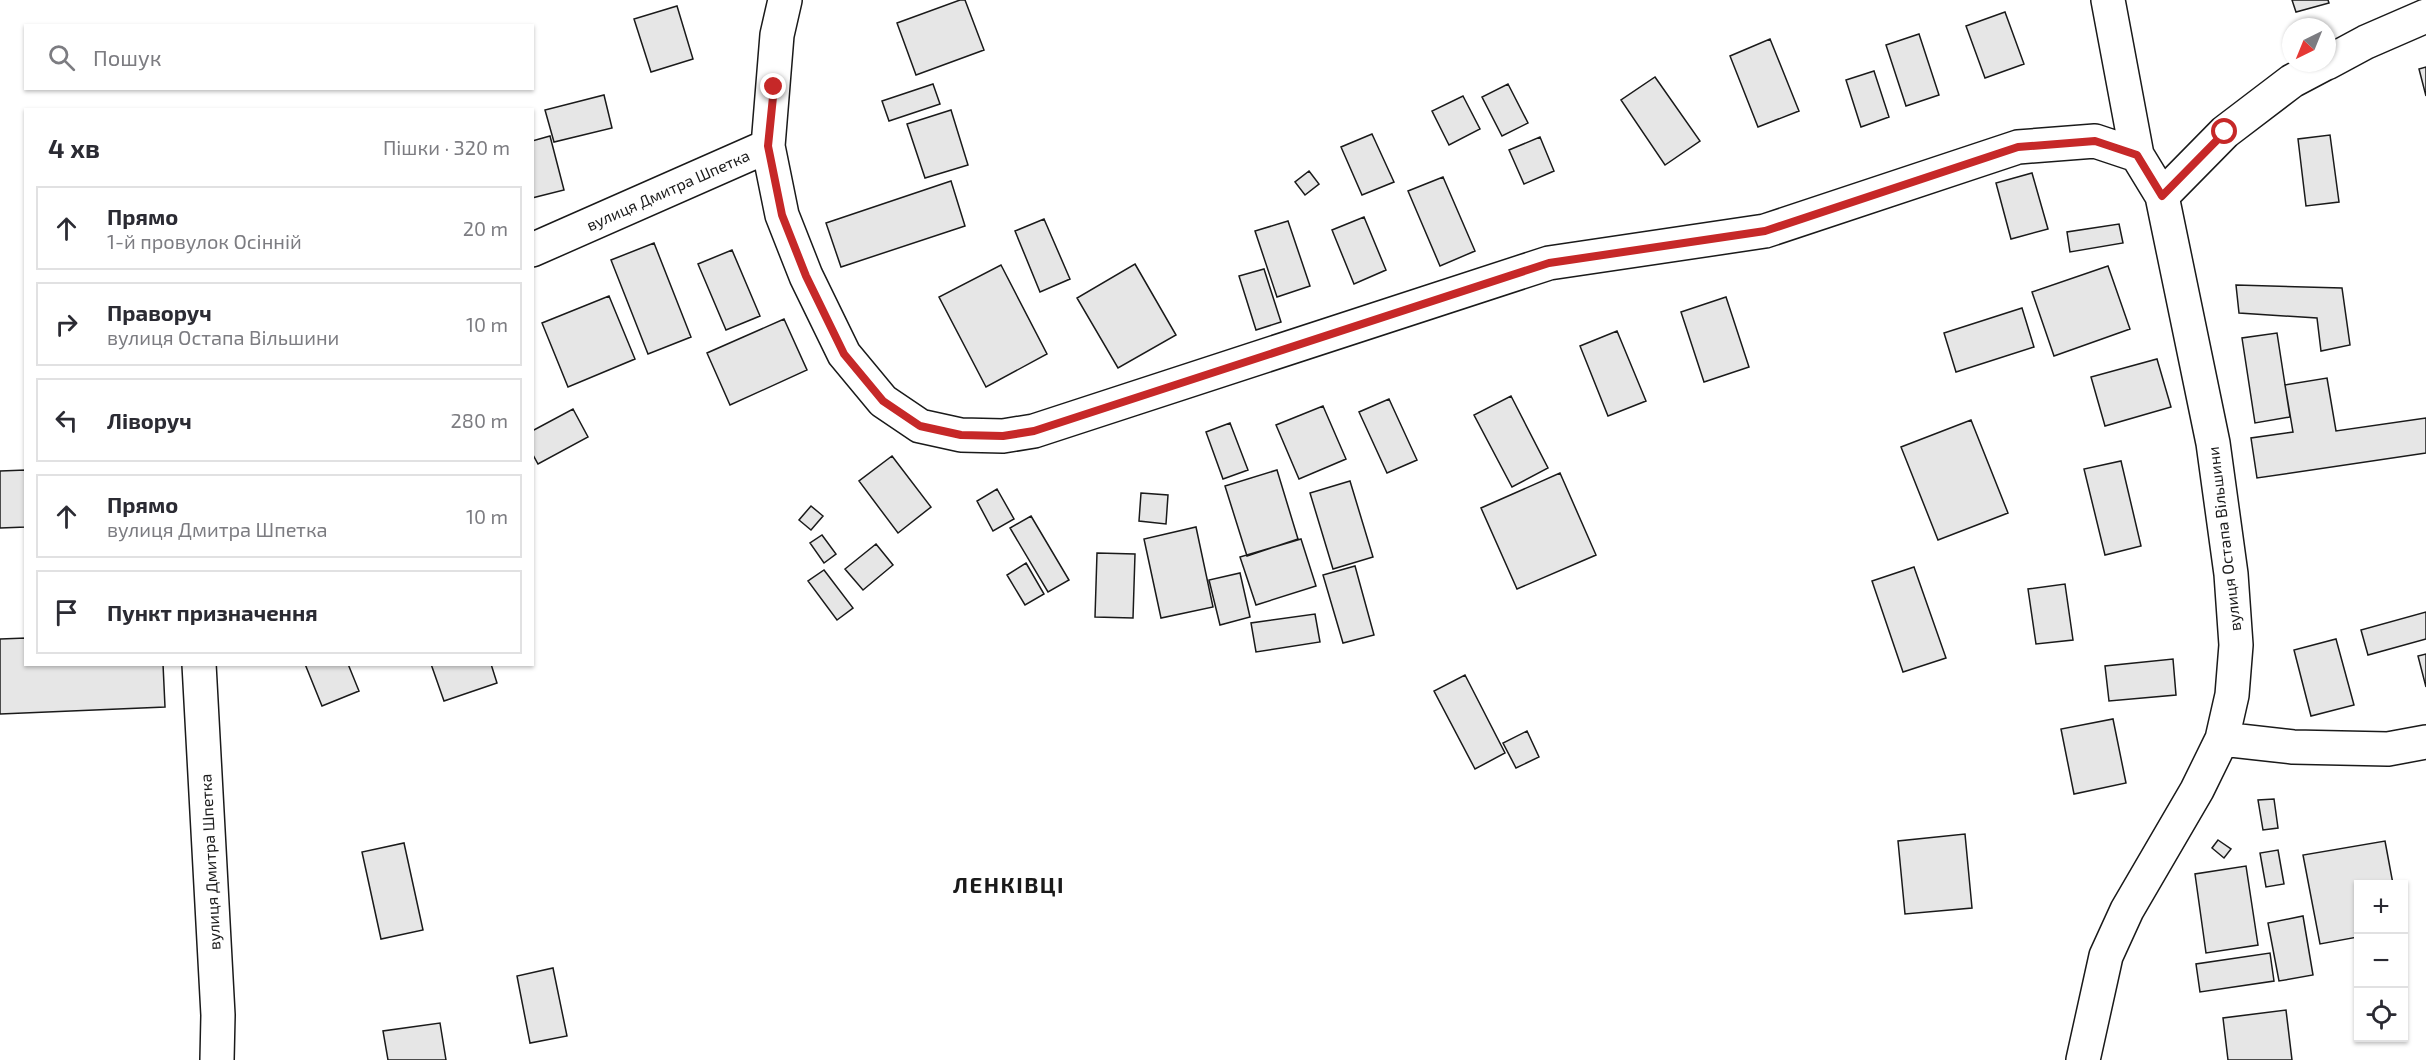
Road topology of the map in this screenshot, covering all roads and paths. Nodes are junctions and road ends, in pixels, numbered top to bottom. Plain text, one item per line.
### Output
1 (785, 0) edge
2 (2108, 0) edge
3 (2426, 16) edge
4 (2336, 58) edge
5 (2310, 72) edge
6 (768, 146) junction
7 (2137, 155) junction
8 (2162, 196) junction
9 (534, 249) edge
10 (199, 666) edge
11 (2222, 739) junction
12 (2426, 742) edge
13 (217, 1060) edge
14 (2083, 1060) edge

1 - 6 street, вулиця Дмитра Шпетка
2 - 7 street, вулиця Остапа Вільшини
3 - 4 street
5 - 8 street
6 - 7 street
6 - 9 street, вулиця Дмитра Шпетка
7 - 8 street, вулиця Остапа Вільшини
8 - 11 street, вулиця Остапа Вільшини
10 - 13 street, вулиця Дмитра Шпетка
11 - 12 street
11 - 14 street, вулиця Остапа Вільшини

